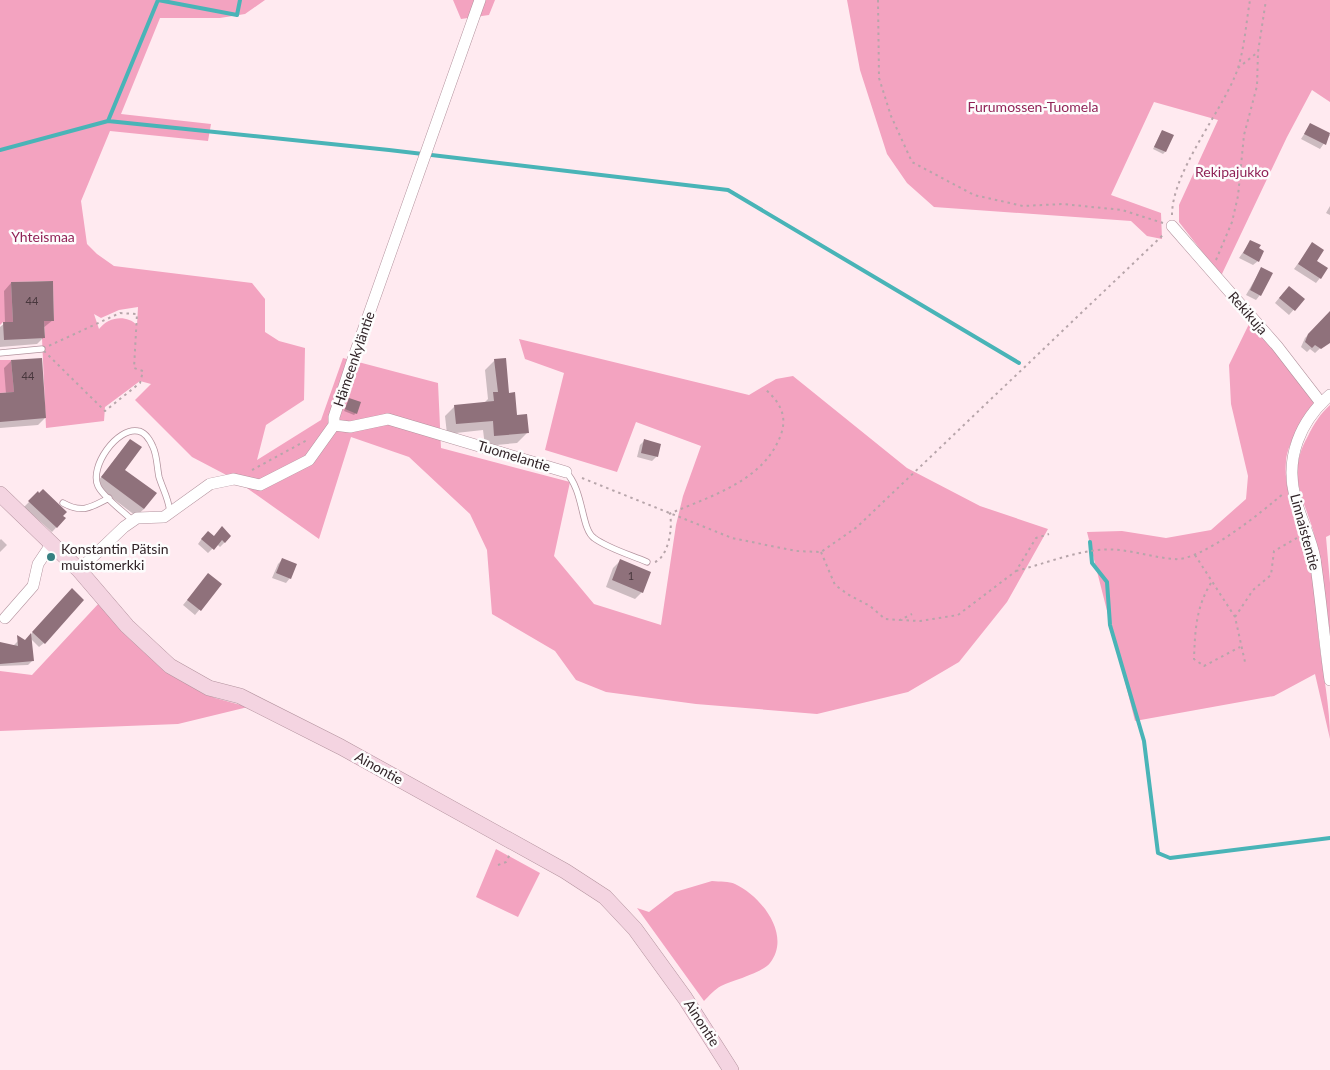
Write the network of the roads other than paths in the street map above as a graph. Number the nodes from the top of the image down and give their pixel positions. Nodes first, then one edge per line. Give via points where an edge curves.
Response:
1 (480, 0) edge
2 (1172, 226) road end
3 (42, 349) road end
4 (0, 353) edge
5 (1330, 395) edge
6 (1321, 403) junction
7 (334, 425) junction
8 (566, 472) joint
9 (0, 494) edge
10 (110, 498) junction
11 (63, 503) dead end
12 (170, 513) junction
13 (133, 521) junction
14 (52, 543) junction
15 (647, 562) road end
16 (79, 570) junction
17 (5, 618) dead end
18 (1330, 680) edge
19 (732, 1070) edge

1 - 7 street, Hämeenkyläntie via 350,368
2 - 6 street, Rekikuja
3 - 4 lane
5 - 6 street, Linnaistentie
6 - 18 street, Linnaistentie via 1308,421 1292,455 1295,497 1315,557
7 - 8 street, Tuomelantie via 350,427 388,419
7 - 12 street, Hämeenkyläntie via 309,460 283,475 260,485 234,480 210,484
8 - 15 lane, Tuomelantie via 578,488 586,527 593,538
9 - 14 street, Ainontie
10 - 11 lane via 89,508 75,509
10 - 12 lane via 98,487 95,476 98,462 116,439 138,430 146,435 154,448
10 - 13 lane
12 - 13 street, Hämeenkyläntie via 164,517
13 - 16 street
14 - 16 street, Ainontie
14 - 17 street via 38,564 33,586
16 - 19 street, Ainontie via 138,637 170,666 209,688 240,696 340,747 565,871 614,905 635,928 686,998

